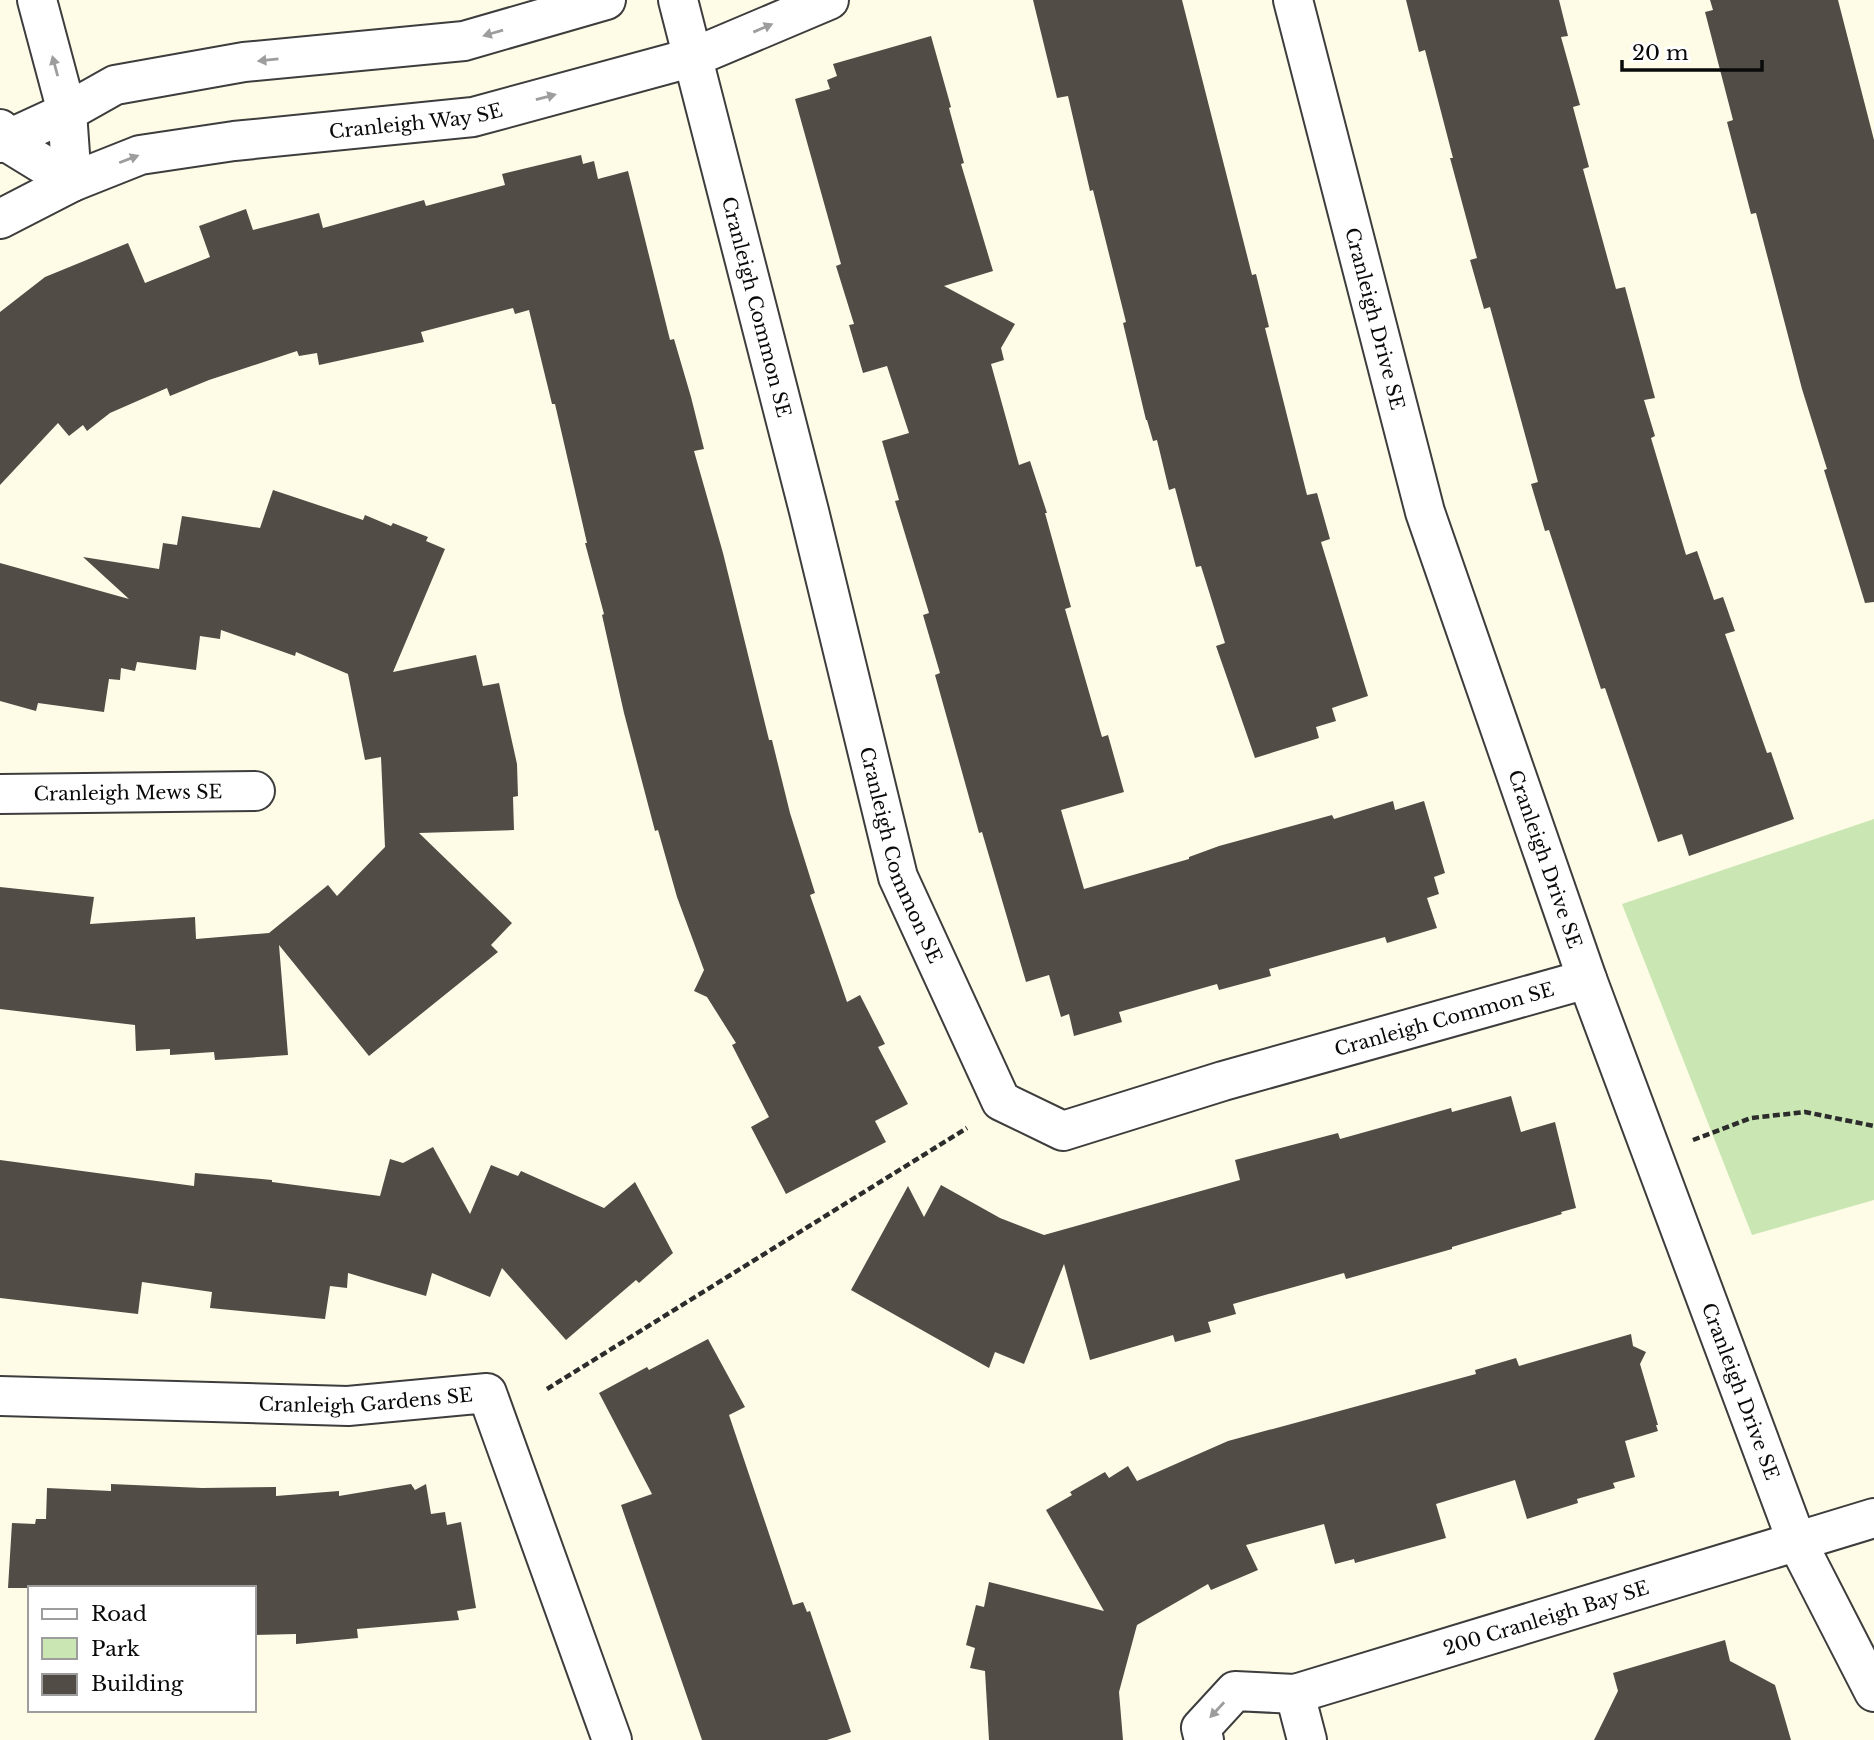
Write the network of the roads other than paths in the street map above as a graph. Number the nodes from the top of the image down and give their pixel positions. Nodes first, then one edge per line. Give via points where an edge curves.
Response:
1 (37, 0) edge
2 (606, 0) edge
3 (678, 0) edge
4 (830, 0) edge
5 (1293, 0) edge
6 (694, 57) junction
7 (67, 112) junction
8 (2, 138) edge
9 (72, 182) junction
10 (0, 219) edge
11 (254, 791) dead end
12 (0, 794) edge
13 (1587, 979) junction
14 (0, 1396) edge
15 (1874, 1518) edge
16 (1797, 1542) junction
17 (1874, 1692) edge
18 (1295, 1694) junction
19 (612, 1740) edge
20 (1204, 1740) edge
21 (1307, 1740) edge

7 -> 1 street
2 -> 7 street via 464,41 244,62 115,85
3 - 6 street, Cranleigh Common SE
6 -> 4 street, Cranleigh Way SE
5 - 13 street, Cranleigh Drive SE via 1425,512
9 -> 6 street, Cranleigh Way SE via 141,155 473,117
6 - 13 street, Cranleigh Common SE via 898,877 1001,1101 1063,1131
7 - 8 street
7 - 9 street
8 - 9 street
9 - 10 street, Cranleigh Way SE
11 - 12 street, Cranleigh Mews SE
13 - 16 street, Cranleigh Drive SE
14 - 19 street, Cranleigh Gardens SE via 348,1406 486,1393
15 - 16 street, 200 Cranleigh Bay SE
16 - 17 street, Cranleigh Drive SE
16 - 18 street, 200 Cranleigh Bay SE
18 -> 20 street, 200 Cranleigh Bay SE via 1235,1691 1201,1728
18 - 21 street

